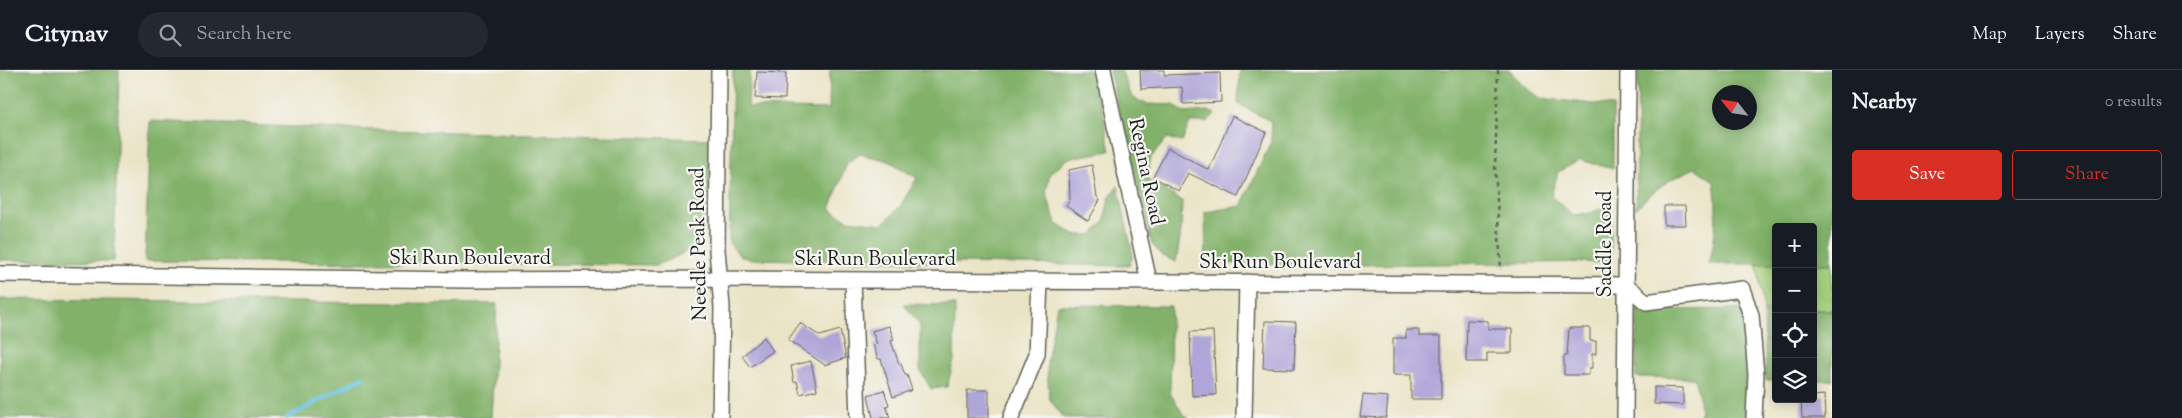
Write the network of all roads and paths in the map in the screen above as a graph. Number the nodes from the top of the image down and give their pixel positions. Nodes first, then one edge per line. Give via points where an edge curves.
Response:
1 (719, 70) edge
2 (1103, 70) edge
3 (1498, 70) edge
4 (1628, 70) edge
5 (0, 274) edge
6 (719, 278) junction
7 (853, 280) junction
8 (1040, 281) junction
9 (1149, 282) junction
10 (1247, 282) junction
11 (1502, 284) junction
12 (1626, 285) junction
13 (720, 418) edge
14 (858, 418) edge
15 (1011, 418) edge
16 (1244, 418) edge
17 (1625, 418) edge
18 (1754, 418) edge

1 - 6 street, Needle Peak Road via 716,250
2 - 9 street, Regina Road
3 - 11 path via 1495,166
4 - 12 street, Saddle Road
5 - 6 street, Ski Run Boulevard via 468,280
6 - 7 street, Ski Run Boulevard
6 - 13 street, Needle Peak Road via 722,307
7 - 8 street, Ski Run Boulevard
7 - 14 street
8 - 9 street, Ski Run Boulevard
8 - 15 street via 1037,354
9 - 10 street, Ski Run Boulevard
10 - 11 street, Ski Run Boulevard
10 - 16 street
11 - 12 street, Ski Run Boulevard
12 - 17 street, Saddle Road
12 - 18 street via 1646,302 1742,289 1751,316 1756,376

